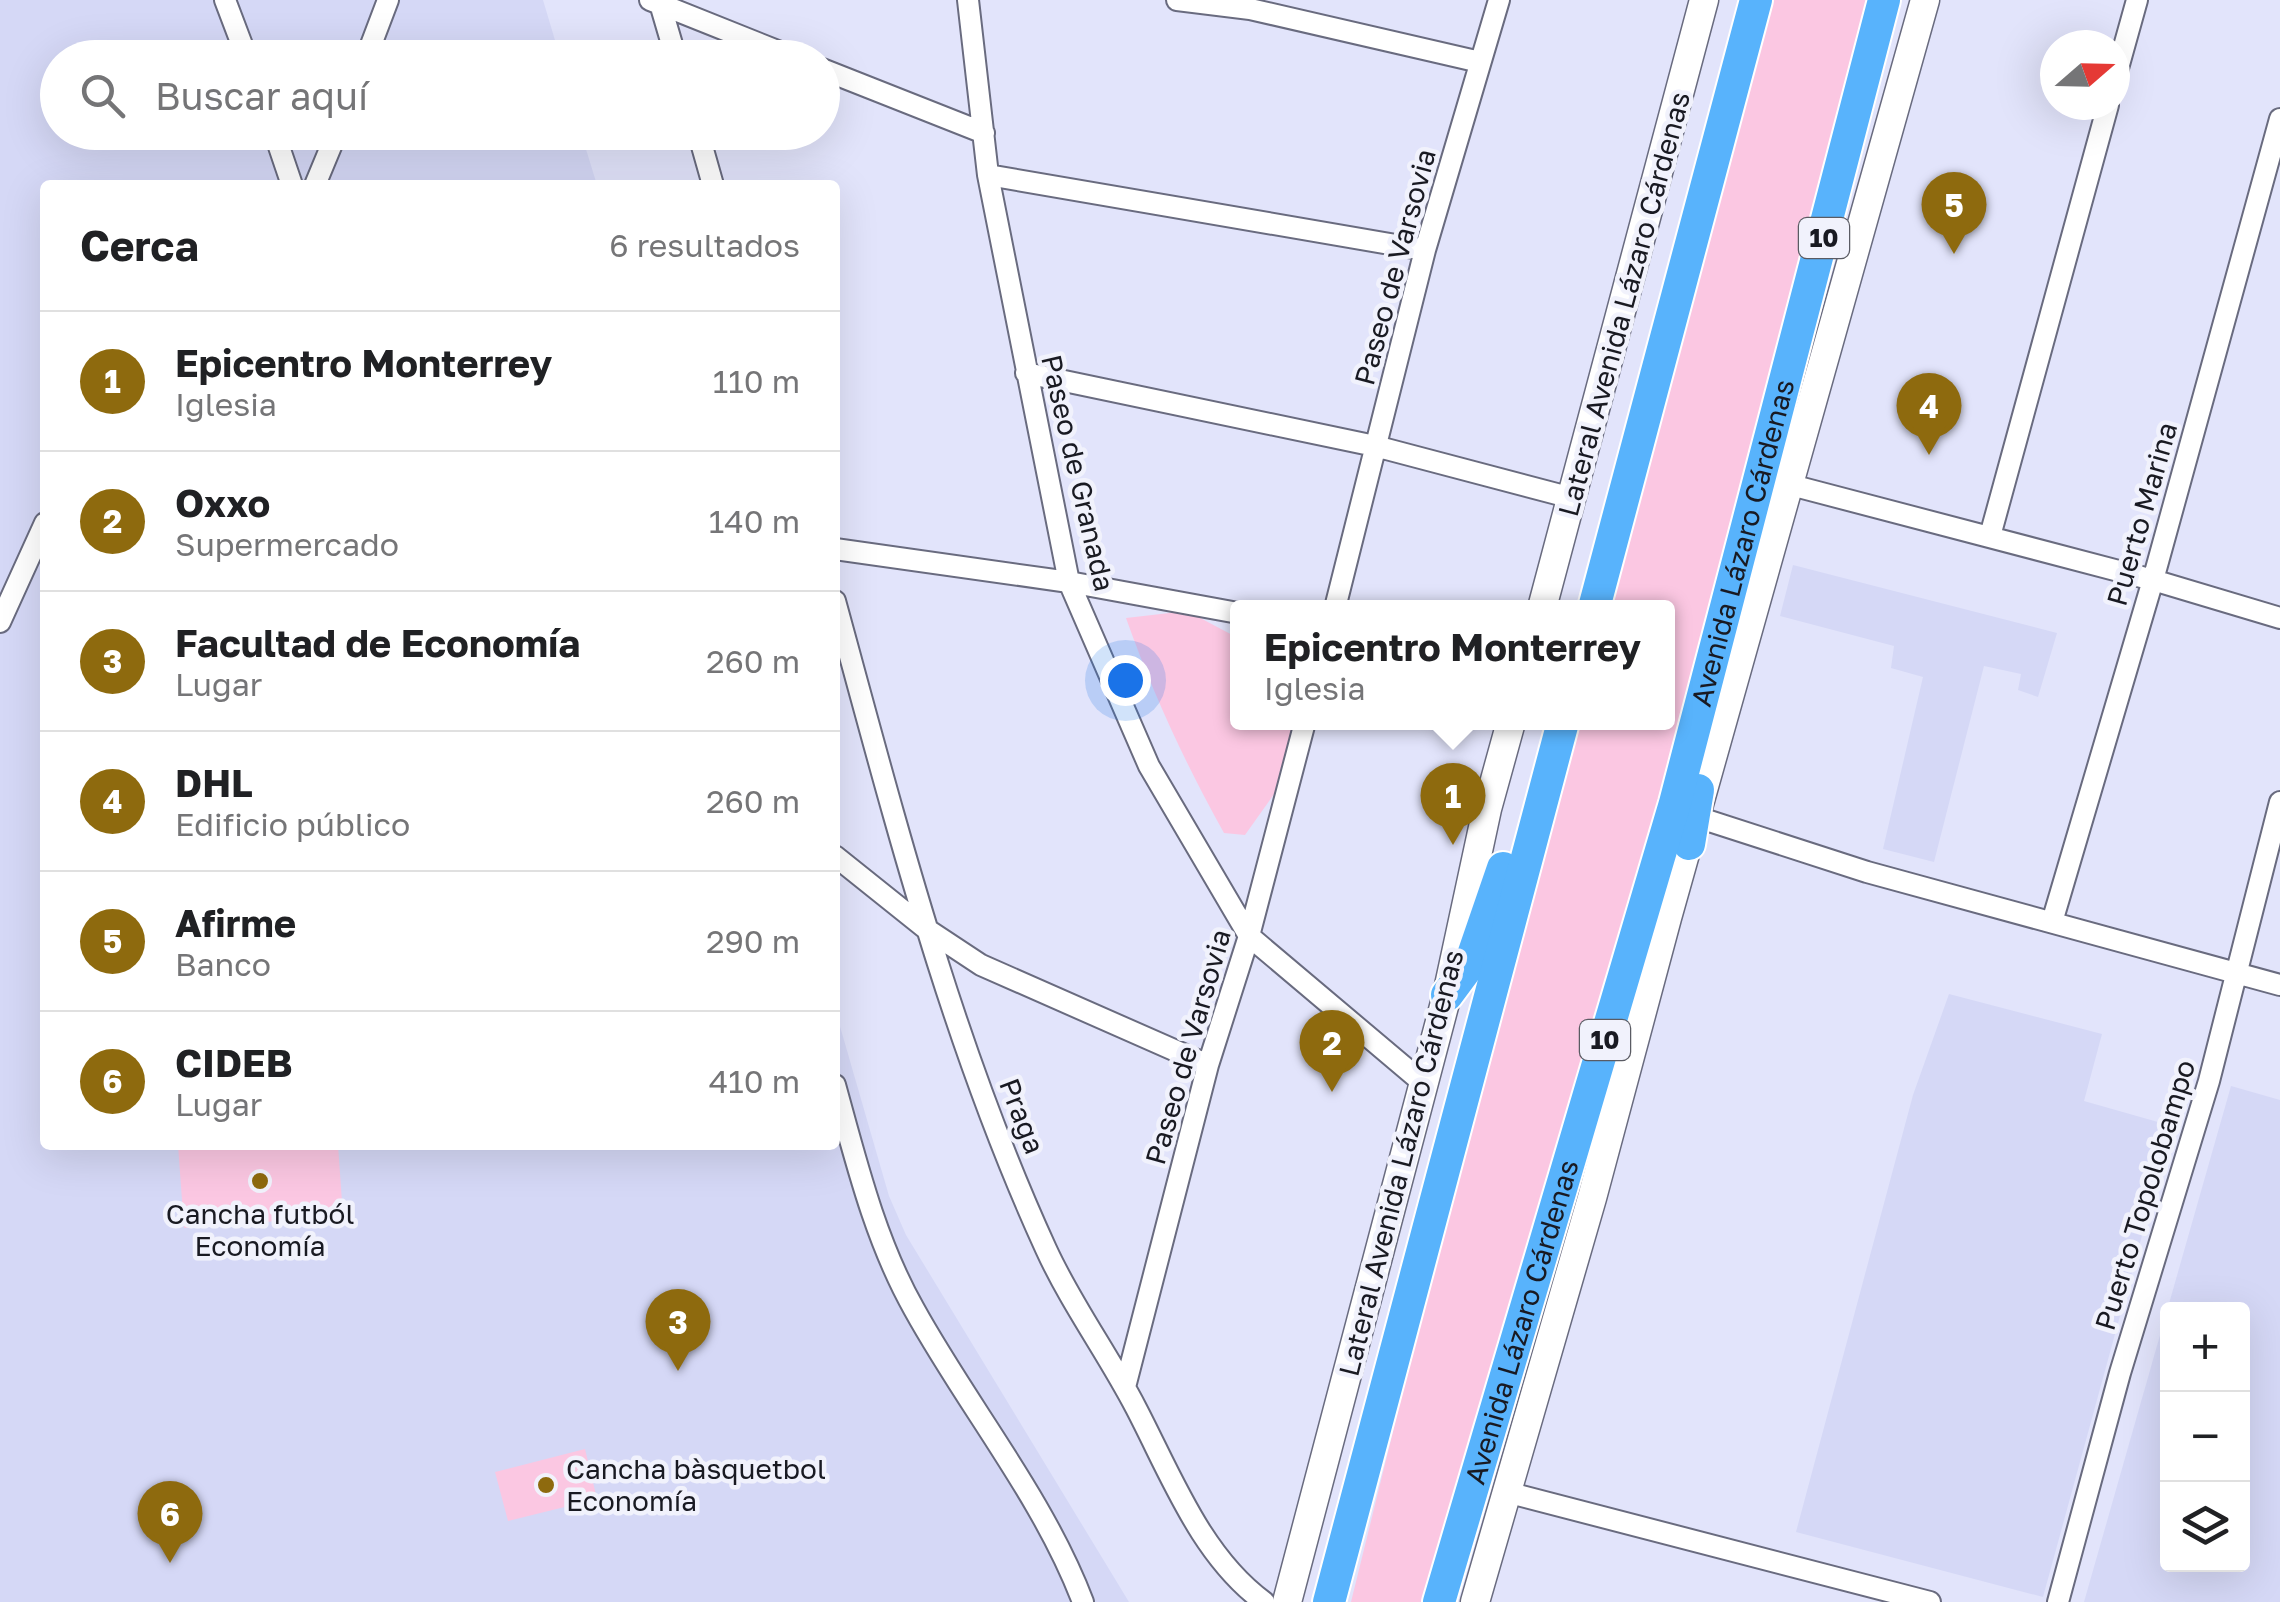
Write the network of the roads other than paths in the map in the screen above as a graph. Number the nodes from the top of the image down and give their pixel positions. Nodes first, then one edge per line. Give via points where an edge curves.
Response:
1 (225, 0) edge
2 (388, 0) edge
3 (968, 0) edge
4 (1177, 0) edge
5 (1500, 0) edge
6 (1704, 0) edge
7 (1756, 0) edge
8 (1884, 0) edge
9 (1925, 0) edge
10 (2136, 0) edge
11 (656, 1) edge
12 (2128, 30) edge
13 (240, 40) edge
14 (373, 40) edge
15 (670, 40) edge
16 (751, 40) edge
17 (1480, 62) junction
18 (840, 76) edge
19 (2280, 118) edge
20 (2104, 120) edge
21 (984, 133) junction
22 (280, 150) edge
23 (329, 150) edge
24 (703, 150) edge
25 (988, 175) junction
26 (290, 180) edge
27 (317, 180) edge
28 (712, 180) edge
29 (1425, 250) junction
30 (1026, 373) junction
31 (1375, 446) junction
32 (1791, 485) junction
33 (1572, 498) junction
34 (40, 534) edge
35 (1990, 536) junction
36 (1744, 538) junction
37 (840, 550) edge
38 (2153, 580) junction
39 (1069, 582) junction
40 (1337, 600) edge
41 (1544, 600) edge
42 (1596, 600) edge
43 (1230, 612) edge
44 (840, 618) edge
45 (2280, 618) edge
46 (0, 622) edge
47 (1303, 730) edge
48 (1509, 730) edge
49 (1560, 730) edge
50 (2280, 802) edge
51 (1693, 830) junction
52 (1528, 846) junction
53 (840, 860) edge
54 (2052, 922) junction
55 (925, 928) junction
56 (1249, 936) junction
57 (2237, 974) junction
58 (2280, 985) edge
59 (1446, 996) junction
60 (1208, 1065) junction
61 (1422, 1082) junction
62 (840, 1102) edge
63 (1125, 1387) junction
64 (1506, 1492) junction
65 (1083, 1602) edge
66 (1264, 1602) edge
67 (1287, 1602) edge
68 (1329, 1602) edge
69 (1440, 1602) edge
70 (1475, 1602) edge
71 (1930, 1602) edge
72 (2058, 1602) edge

1 - 13 street
2 - 14 street
3 - 21 street, Paseo de Granada
4 - 17 street
5 - 17 street, Paseo de Varsovia
6 - 33 main road, Lateral Avenida Lázaro Cárdenas
7 - 42 highway
8 - 36 highway, Avenida Lázaro Cárdenas / 10
9 - 32 main road
10 - 12 street
11 - 15 street
11 - 16 street
17 - 29 street, Paseo de Varsovia
18 - 21 street
19 - 38 street, Puerto Marina
20 - 35 street
21 - 25 street, Paseo de Granada
22 - 26 street
23 - 27 street
24 - 28 street
25 - 29 street
25 - 30 street, Paseo de Granada
29 - 31 street, Paseo de Varsovia
30 - 31 street
30 - 39 street, Paseo de Granada
31 - 33 street
31 - 40 street, Paseo de Varsovia
32 - 35 street
32 - 51 main road
33 - 41 main road, Lateral Avenida Lázaro Cárdenas
34 - 46 street
35 - 38 street
36 - 51 highway via 1748,590
36 - 69 highway, Avenida Lázaro Cárdenas / 10 via 1675,803
37 - 39 street
38 - 45 street
38 - 54 street, Puerto Marina
39 - 43 street
39 - 56 street, Paseo de Granada via 1149,766
44 - 55 street, Praga
47 - 56 street, Paseo de Varsovia
48 - 59 main road, Lateral Avenida Lázaro Cárdenas
49 - 52 highway
50 - 57 street, Puerto Topolobampo
51 - 54 street
51 - 64 main road
52 - 59 highway via 1502,871 1470,964
52 - 68 highway
53 - 55 street
54 - 57 street
55 - 60 street via 982,965
55 - 63 street, Praga via 996,1132 1048,1253
56 - 60 street, Paseo de Varsovia
56 - 61 street, Paseo de Granada
57 - 58 street
57 - 72 street, Puerto Topolobampo
59 - 61 main road, Lateral Avenida Lázaro Cárdenas
60 - 63 street, Paseo de Varsovia
61 - 67 main road, Lateral Avenida Lázaro Cárdenas
62 - 65 street via 892,1265 1061,1551
63 - 66 street, Praga via 1207,1541 1242,1586
64 - 70 main road
64 - 71 street

